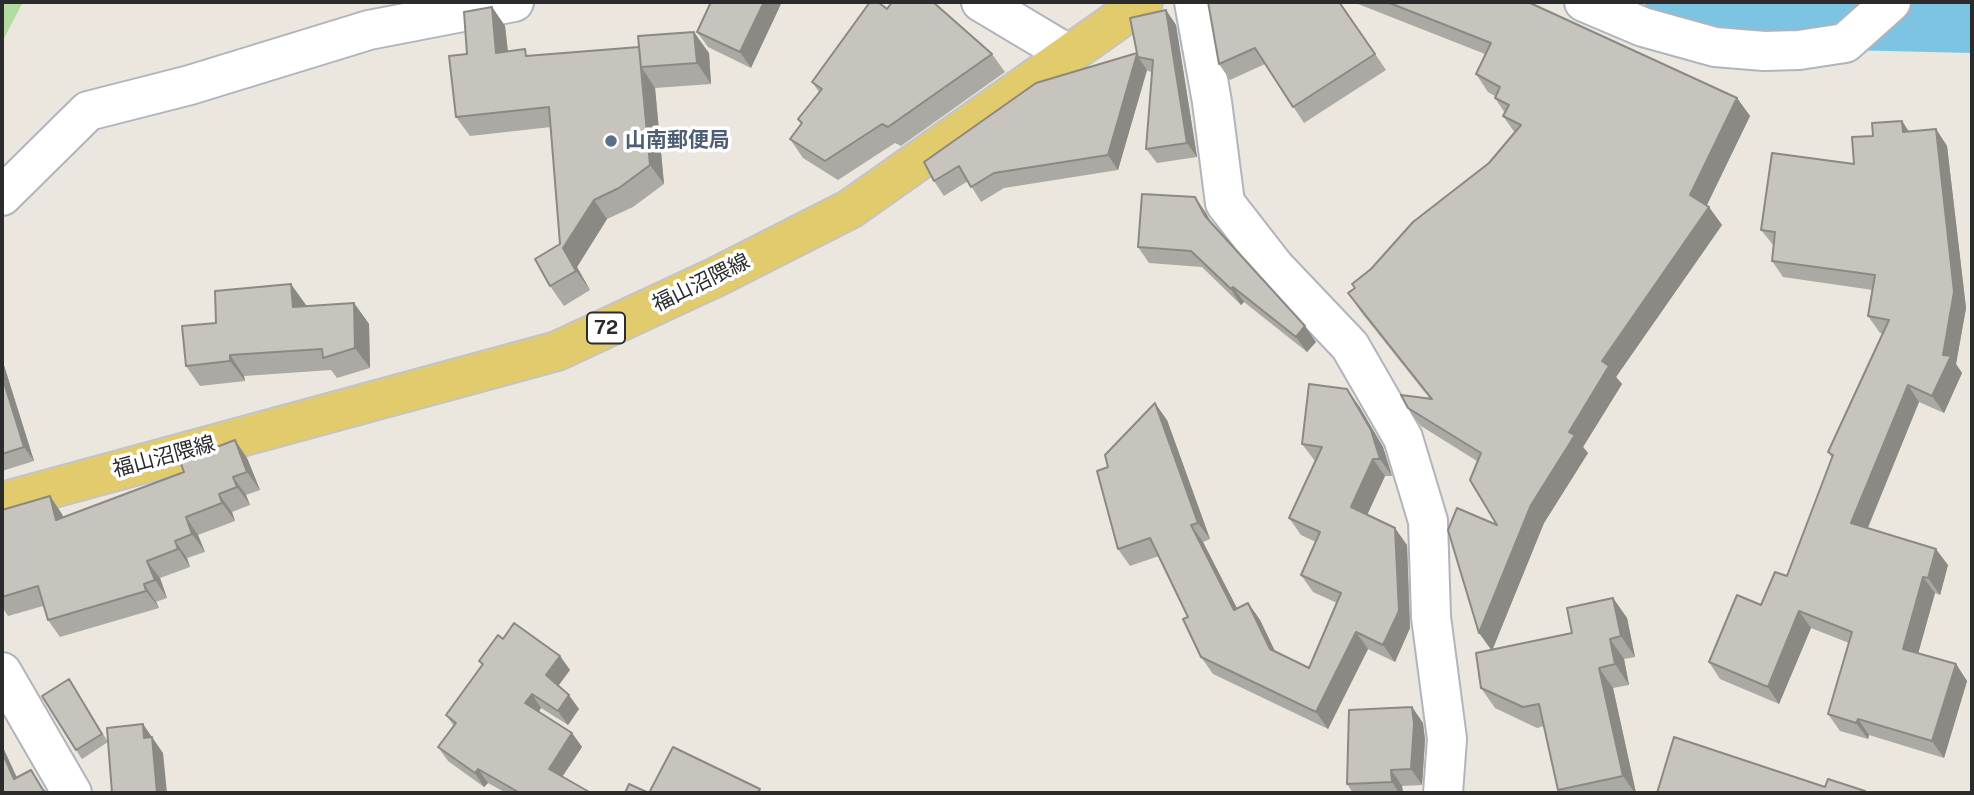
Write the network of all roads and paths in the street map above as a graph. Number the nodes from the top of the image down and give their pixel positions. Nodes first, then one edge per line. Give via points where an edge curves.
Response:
1 (514, 2) edge
2 (981, 2) edge
3 (1143, 2) edge
4 (1194, 2) edge
5 (1584, 2) edge
6 (1891, 2) edge
7 (1068, 54) junction
8 (2, 196) edge
9 (2, 502) edge
10 (2, 672) edge
11 (72, 793) edge
12 (1443, 793) edge

1 - 8 street via 369,30 88,111
2 - 7 street
3 - 7 main road, 福山沼隈線 / 72
4 - 12 street via 1225,203 1274,266 1350,346 1403,438 1428,521 1431,617 1447,739
5 - 6 street via 1643,27 1715,47 1764,51 1845,43
7 - 9 main road, 福山沼隈線 / 72 via 850,209 557,351
10 - 11 street

